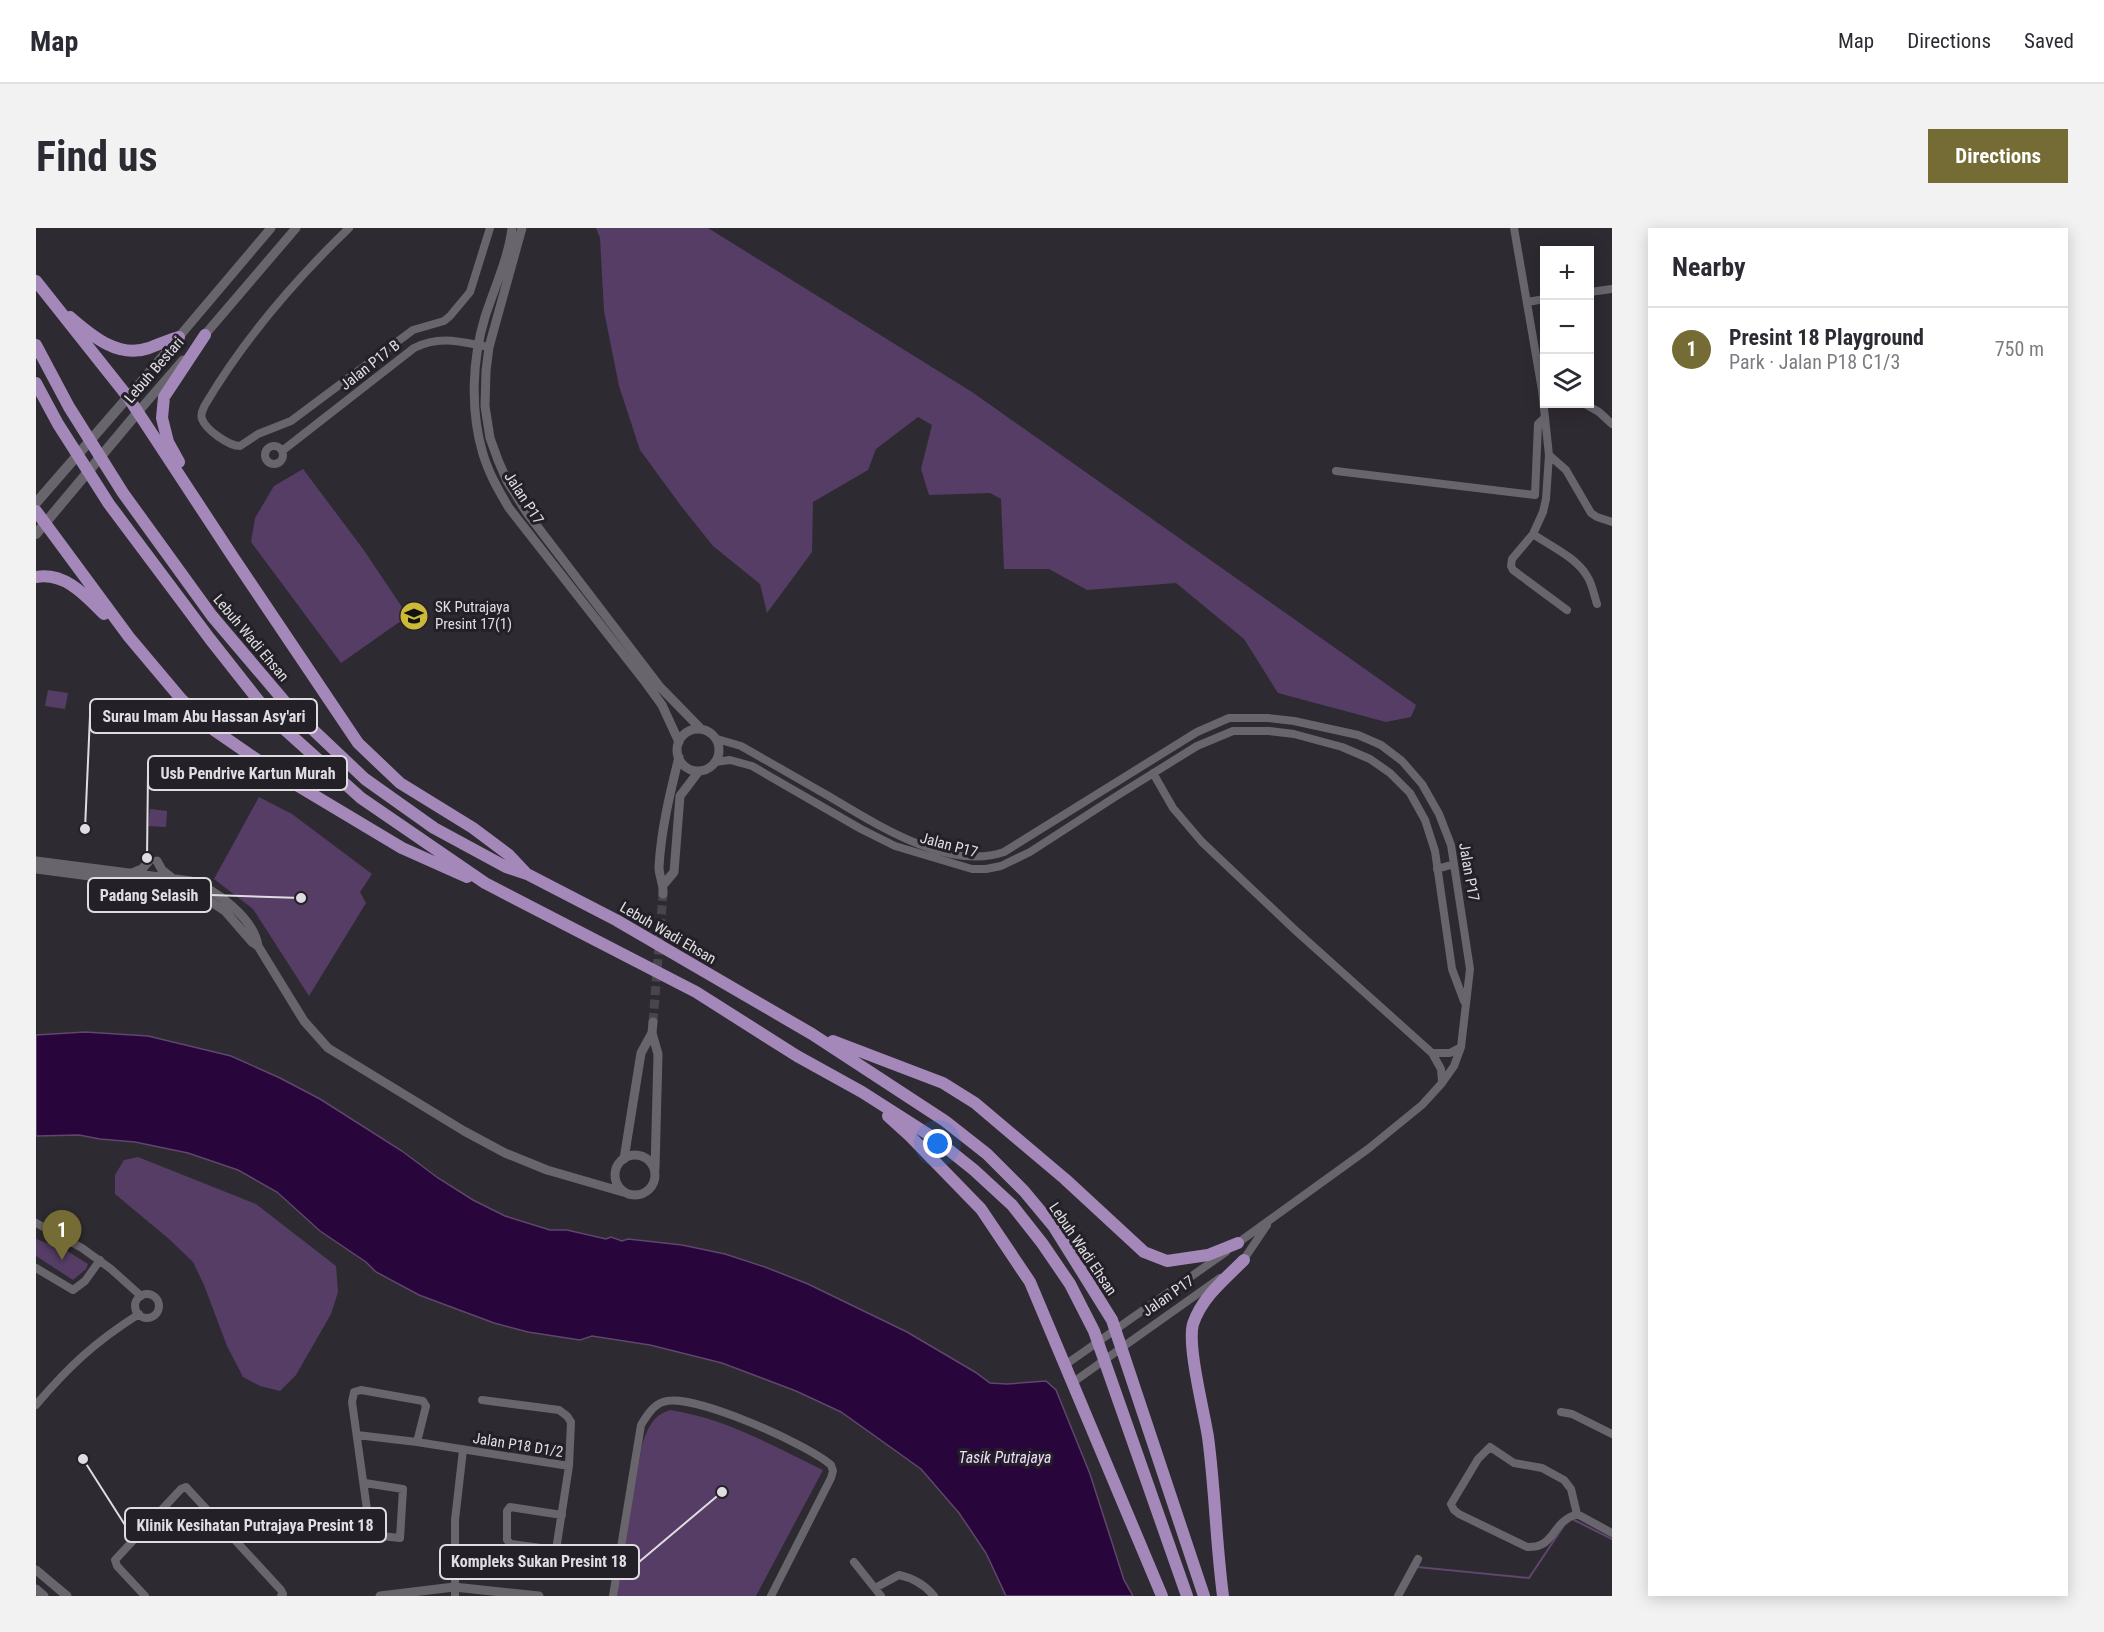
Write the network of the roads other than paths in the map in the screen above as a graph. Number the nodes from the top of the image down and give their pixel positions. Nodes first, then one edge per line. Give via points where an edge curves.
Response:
1 (271, 228) edge
2 (296, 228) edge
3 (348, 228) edge
4 (490, 228) edge
5 (512, 228) edge
6 (522, 228) edge
7 (1514, 228) edge
8 (36, 281) edge
9 (1612, 289) edge
10 (1594, 291) edge
11 (45, 294) junction
12 (1540, 300) edge
13 (1528, 302) junction
14 (204, 335) junction
15 (179, 337) junction
16 (36, 345) edge
17 (478, 345) junction
18 (489, 347) junction
19 (358, 371) junction
20 (1540, 372) edge
21 (36, 383) edge
22 (367, 384) junction
23 (128, 397) junction
24 (1544, 408) edge
25 (1592, 408) edge
26 (138, 412) junction
27 (1545, 417) junction
28 (1612, 424) edge
29 (267, 431) junction
30 (272, 446) junction
31 (282, 451) junction
32 (1549, 455) junction
33 (1336, 471) dead end
34 (36, 503) edge
35 (36, 511) edge
36 (1612, 522) edge
37 (45, 523) junction
38 (36, 534) edge
39 (1533, 534) junction
40 (233, 558) junction
41 (36, 578) edge
42 (1597, 604) dead end
43 (1567, 610) dead end
44 (129, 638) junction
45 (1229, 718) junction
46 (701, 729) junction
47 (1233, 731) junction
48 (717, 739) junction
49 (679, 742) junction
50 (679, 757) junction
51 (715, 762) junction
52 (699, 771) junction
53 (1153, 773) junction
54 (36, 861) edge
55 (1454, 864) junction
56 (36, 869) edge
57 (1437, 869) junction
58 (132, 873) junction
59 (527, 874) junction
60 (171, 877) junction
61 (151, 880) junction
62 (485, 883) junction
63 (258, 946) junction
64 (1465, 1002) junction
65 (653, 1022) tunnel mouth
66 (652, 1033) junction
67 (812, 1034) junction
68 (1461, 1047) junction
69 (1432, 1053) junction
70 (1442, 1083) junction
71 (861, 1092) junction
72 (624, 1159) junction
73 (617, 1167) junction
74 (655, 1169) junction
75 (597, 1184) junction
76 (623, 1192) junction
77 (1269, 1222) junction
78 (36, 1223) edge
79 (1238, 1243) junction
80 (100, 1260) junction
81 (1244, 1260) junction
82 (36, 1268) edge
83 (141, 1296) junction
84 (139, 1314) junction
85 (1065, 1365) junction
86 (1072, 1383) junction
87 (482, 1400) dead end
88 (36, 1405) edge
89 (1561, 1412) dead end
90 (1612, 1434) edge
91 (357, 1435) junction
92 (417, 1442) junction
93 (463, 1450) junction
94 (568, 1466) junction
95 (365, 1484) junction
96 (1577, 1514) junction
97 (562, 1515) junction
98 (1612, 1533) edge
99 (1418, 1559) dead end
100 (854, 1562) dead end
101 (36, 1570) edge
102 (136, 1586) junction
103 (875, 1588) junction
104 (36, 1589) edge
105 (454, 1591) edge
106 (132, 1594) dead end
107 (44, 1596) edge
108 (67, 1596) edge
109 (145, 1596) edge
110 (281, 1596) edge
111 (380, 1596) edge
112 (539, 1596) edge
113 (613, 1596) edge
114 (771, 1596) edge
115 (881, 1596) edge
116 (934, 1596) edge
117 (1162, 1596) edge
118 (1187, 1596) edge
119 (1204, 1596) edge
120 (1223, 1596) edge
121 (1398, 1596) edge

1 - 15 street, Lebuh Bestari
2 - 14 street, Lebuh Bestari
3 - 29 street via 250,336 202,411 207,426 233,446 240,447
4 - 19 street via 470,292 450,316 413,330
5 - 17 street, Jalan P17
6 - 18 street, Jalan P17
7 - 13 street
8 - 11 main road
9 - 10 street
11 - 15 main road via 92,336 119,349 147,349
11 - 23 main road
12 - 13 street
13 - 20 street
14 - 26 street, Lebuh Bestari
14 - 40 main road via 164,398 162,418 168,442
15 - 23 street, Lebuh Bestari
16 - 59 main road, Lebuh Wadi Ehsan via 123,493 212,616 290,708 365,778 434,828 506,867
17 - 18 street, Jalan P17 B
17 - 22 street, Jalan P17 B via 438,339 426,342
17 - 49 street, Jalan P17 via 476,416 482,452 496,487 652,690
18 - 46 street, Jalan P17 via 485,406 490,438 507,481 527,513 660,687
19 - 22 street
19 - 29 street via 291,421
21 - 62 main road, Lebuh Wadi Ehsan via 109,504 273,719 361,798
22 - 31 street, Jalan P17 B
23 - 26 main road
23 - 34 main road, Lebuh Bestari
24 - 27 street
25 - 28 street
26 - 37 main road, Lebuh Bestari
26 - 40 main road
27 - 32 street
27 - 33 street via 1538,424 1534,495
29 - 30 street
30 - 31 street
30 - 31 street via 265,455 271,464 282,460
32 - 36 street via 1566,470 1591,513
32 - 39 street via 1546,499
35 - 37 main road
37 - 38 main road, Lebuh Bestari
37 - 44 main road
39 - 42 street via 1584,571
39 - 43 street via 1511,566
40 - 59 main road via 358,743 400,783 473,828
41 - 44 main road via 55,578 78,589
44 - 62 main road via 182,700 240,748 402,848
45 - 47 street
45 - 48 street, Jalan P17 via 1197,732 1004,852 979,857 903,838 741,746
45 - 55 street, Jalan P17 via 1294,720 1358,735 1381,745 1422,784 1439,814
46 - 48 street
46 - 49 street via 687,732
47 - 53 street, Jalan P17 via 1197,746
47 - 57 street, Jalan P17 via 1294,734 1370,759 1410,793 1425,820
48 - 51 street
49 - 50 street
50 - 52 street via 687,767
50 - 52 street via 669,794 659,870 664,889 674,872 678,803
51 - 52 street
51 - 53 street, Jalan P17 via 730,760 752,765 895,846 972,869 1017,860
53 - 69 street via 1173,808 1202,842
54 - 58 street
55 - 57 street
55 - 64 street, Jalan P17 via 1470,969
56 - 61 street
57 - 64 street, Jalan P17 via 1452,969
58 - 60 street via 153,861
58 - 61 street
59 - 67 main road, Lebuh Wadi Ehsan via 616,920
60 - 61 street
60 - 63 street via 191,881 220,896 245,921
61 - 63 street via 207,898
62 - 71 main road, Lebuh Wadi Ehsan via 696,992
63 - 75 street via 304,1021 328,1048 480,1140 547,1170
64 - 68 street, Jalan P17
65 - 66 street
66 - 72 street via 641,1053
66 - 74 street via 658,1054
67 - 79 main road via 943,1083 975,1103 1144,1252 1167,1261 1208,1255
67 - 119 main road, Lebuh Wadi Ehsan via 945,1121 987,1154 1054,1227 1112,1320
68 - 69 street via 1450,1053
68 - 70 street, Jalan P17
69 - 70 street via 1441,1070
70 - 77 street, Jalan P17 via 1422,1105 1368,1149
71 - 85 main road via 981,1209 1030,1282
71 - 118 main road, Lebuh Wadi Ehsan via 934,1138 974,1170 1012,1205 1070,1284 1094,1332
72 - 73 street
72 - 74 street via 642,1156
73 - 75 street
73 - 76 street via 617,1183
74 - 76 street via 650,1190 639,1195
75 - 76 street
77 - 79 street, Jalan P17
77 - 81 street, Jalan P17
78 - 80 street
79 - 85 street, Jalan P17
80 - 82 street via 74,1290
80 - 83 street
81 - 86 street, Jalan P17
81 - 120 main road via 1212,1292 1197,1315 1191,1336 1208,1438
83 - 84 street via 136,1302
83 - 84 street via 154,1296 159,1308 149,1318
84 - 88 street via 92,1346
85 - 86 main road
86 - 117 main road
87 - 94 street, Jalan P18 D1/2 via 564,1413 571,1422
89 - 90 street
91 - 92 street, Jalan P18 D1/2
91 - 92 street via 352,1396 361,1390 423,1401 426,1406
91 - 95 street
92 - 93 street, Jalan P18 D1/2
93 - 94 street, Jalan P18 D1/2
93 - 105 street via 455,1520
94 - 97 street, Jalan P18 D1/2
95 - 95 street via 403,1489 400,1538 372,1535
96 - 96 street via 1571,1489 1564,1480 1542,1468 1514,1463 1490,1447 1478,1459 1451,1504 1459,1514 1527,1548 1545,1544 1562,1521
96 - 98 street
97 - 97 street, Jalan P18 D1/2 via 556,1550 511,1545 507,1540 510,1507
99 - 121 street
100 - 103 street
101 - 108 street
102 - 106 street
102 - 109 street
102 - 110 street via 117,1566 116,1557 186,1487 281,1590
103 - 115 street
103 - 116 street via 899,1575 919,1582
104 - 107 street
105 - 111 street
105 - 112 street
113 - 114 street via 641,1425 654,1408 673,1400 753,1423 831,1465 831,1478

